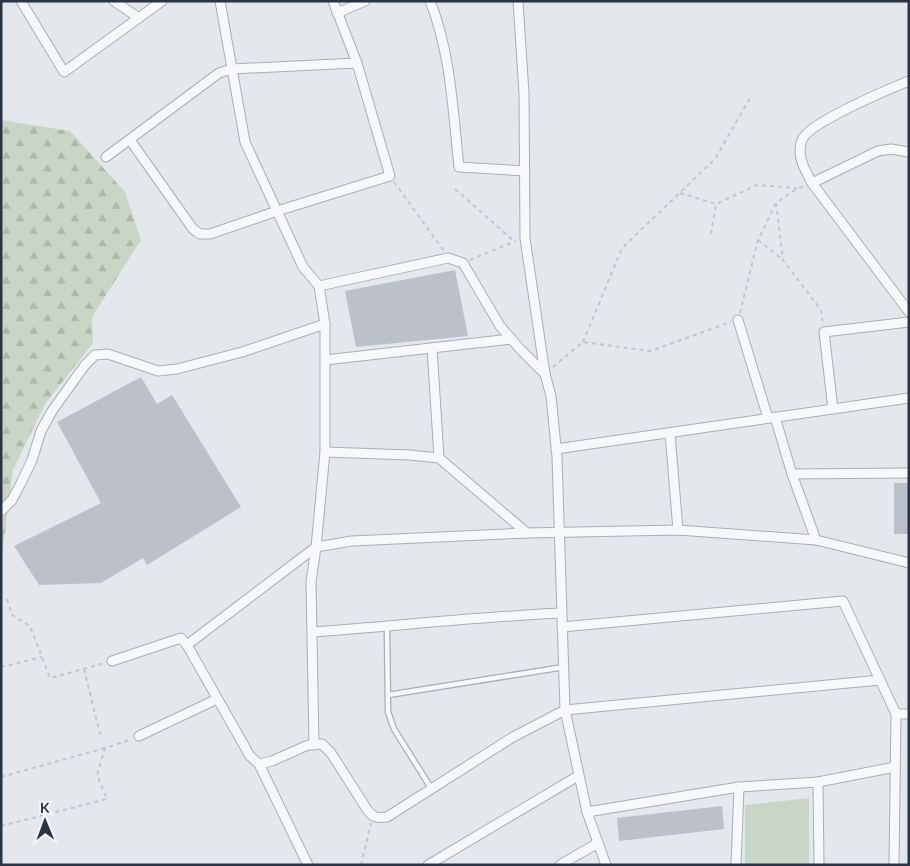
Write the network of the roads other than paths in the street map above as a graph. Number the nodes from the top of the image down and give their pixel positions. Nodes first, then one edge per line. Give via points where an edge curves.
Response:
1 (22, 1) edge
2 (114, 1) edge
3 (162, 1) edge
4 (220, 1) edge
5 (333, 1) edge
6 (365, 1) edge
7 (430, 1) edge
8 (518, 1) edge
9 (338, 13) junction
10 (139, 18) junction
11 (357, 63) junction
12 (232, 69) junction
13 (909, 81) edge
14 (130, 140) junction
15 (909, 152) edge
16 (106, 158) dead end
17 (525, 170) junction
18 (812, 184) junction
19 (277, 211) junction
20 (319, 286) junction
21 (909, 312) edge
22 (738, 320) road end
23 (909, 322) edge
24 (324, 324) junction
25 (511, 339) junction
26 (432, 348) junction
27 (325, 360) junction
28 (545, 374) junction
29 (909, 398) edge
30 (833, 409) junction
31 (771, 418) junction
32 (670, 433) junction
33 (556, 449) junction
34 (326, 452) junction
35 (440, 458) junction
36 (909, 473) edge
37 (792, 474) junction
38 (1, 511) edge
39 (678, 530) junction
40 (527, 534) junction
41 (559, 534) junction
42 (816, 540) junction
43 (316, 548) junction
44 (909, 563) edge
45 (561, 613) junction
46 (387, 626) junction
47 (562, 627) junction
48 (312, 632) junction
49 (186, 645) junction
50 (112, 661) road end
51 (564, 667) junction
52 (880, 680) junction
53 (388, 695) junction
54 (217, 699) junction
55 (566, 710) junction
56 (896, 714) junction
57 (909, 714) edge
58 (139, 736) road end
59 (314, 745) junction
60 (259, 764) junction
61 (895, 767) junction
62 (578, 776) junction
63 (818, 782) junction
64 (739, 787) junction
65 (431, 788) junction
66 (587, 812) junction
67 (598, 844) junction
68 (308, 865) edge
69 (428, 865) edge
70 (560, 865) edge
71 (606, 865) edge
72 (736, 865) edge
73 (819, 865) edge
74 (894, 865) edge

1 - 10 street via 64,72
2 - 10 street
3 - 10 street
4 - 12 street
5 - 9 street
6 - 9 street
7 - 17 street via 438,21 448,71 459,167
8 - 17 street
9 - 11 street
11 - 12 street
11 - 19 street via 390,176
12 - 14 street via 219,73
12 - 19 street via 245,142
13 - 18 street via 814,126 804,135 801,159
14 - 16 street
14 - 19 street via 193,229 200,234 210,234
15 - 18 street via 878,151
17 - 28 street via 525,238
18 - 21 street
19 - 20 street via 303,267
20 - 24 street
20 - 25 street via 448,258 463,263
22 - 31 street
23 - 30 street via 824,332
24 - 27 street
24 - 38 street via 177,370 158,371 108,354 95,356 84,365 48,418 21,483 12,500
25 - 26 street
25 - 28 street
26 - 27 street
26 - 35 street
27 - 34 street
28 - 33 street via 551,396
29 - 30 street
30 - 31 street
31 - 32 street
31 - 37 street
32 - 33 street
32 - 39 street
33 - 41 street
34 - 35 street
34 - 43 street
35 - 40 street
36 - 37 street
37 - 42 street
39 - 41 street
39 - 42 street
40 - 41 street
40 - 43 street via 352,541
41 - 45 street
42 - 44 street
43 - 48 street via 311,582
43 - 49 street
45 - 46 street
45 - 47 street
46 - 48 street
46 - 53 lane
47 - 51 street
47 - 52 street via 842,601
48 - 59 street
49 - 50 street via 181,638
49 - 54 street
51 - 53 lane
51 - 55 street
52 - 55 street
52 - 56 street
53 - 65 lane via 392,724
54 - 58 street
54 - 60 street via 250,756
55 - 62 street
55 - 65 street via 513,737
56 - 57 street
56 - 61 street
59 - 60 street
59 - 65 street via 322,744 331,753 372,816 386,817
60 - 68 street
61 - 63 street
61 - 74 street
62 - 66 street
62 - 69 street
63 - 64 street
63 - 73 street
64 - 66 street
64 - 72 street
66 - 67 street
67 - 70 street
67 - 71 street

